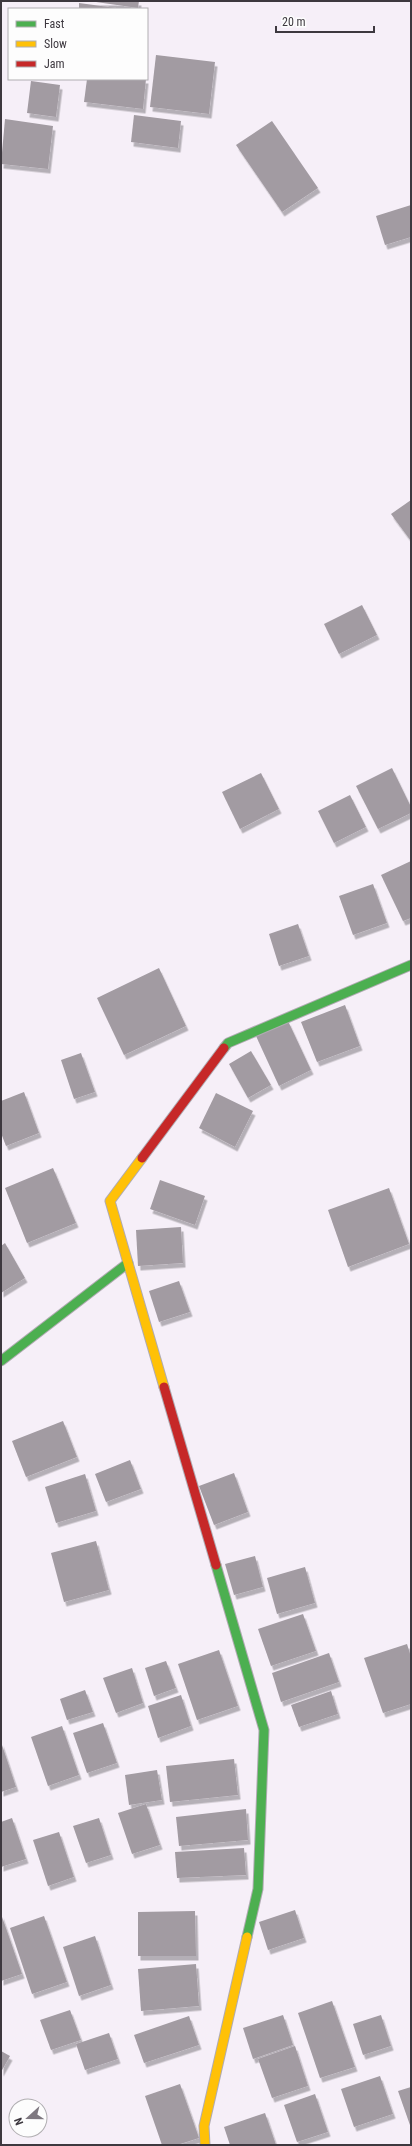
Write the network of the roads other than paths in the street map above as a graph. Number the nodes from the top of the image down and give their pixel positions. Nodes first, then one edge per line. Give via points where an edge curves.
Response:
1 (411, 965) edge
2 (128, 1263) junction
3 (1, 1361) edge
4 (205, 2145) edge

1 - 2 street via 228,1043 110,1201
2 - 3 street
2 - 4 street via 264,1730 258,1889 204,2126

